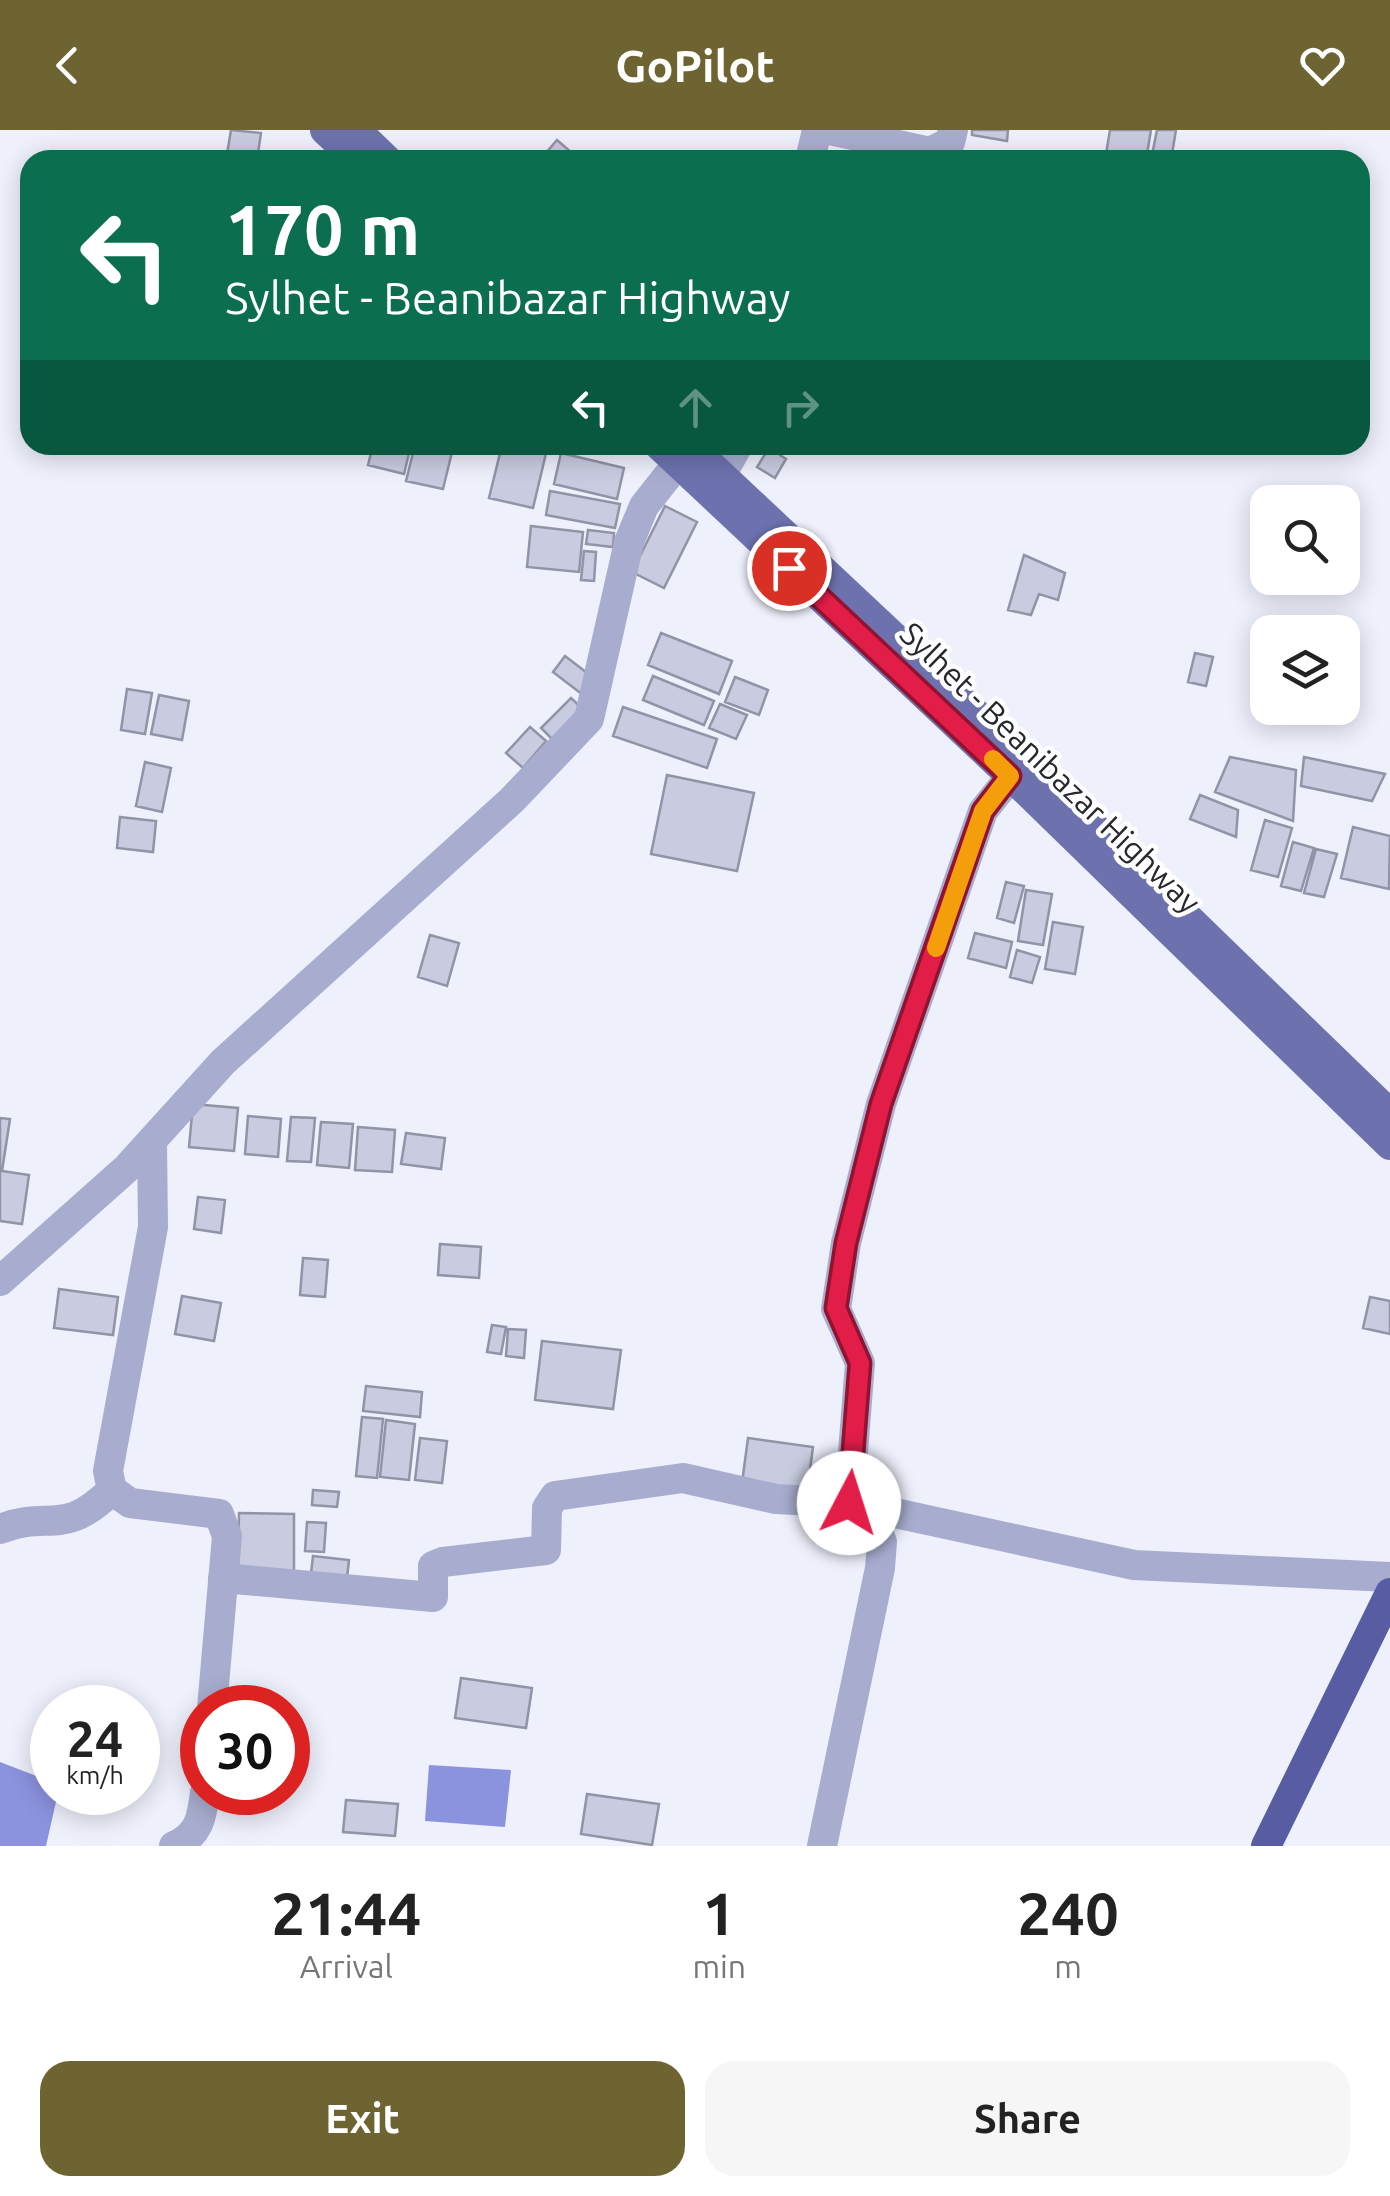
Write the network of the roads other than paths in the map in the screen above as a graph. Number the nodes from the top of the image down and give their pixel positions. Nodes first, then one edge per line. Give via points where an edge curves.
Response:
1 (325, 130) edge
2 (830, 130) edge
3 (953, 130) edge
4 (370, 145) edge
5 (921, 150) edge
6 (934, 150) edge
7 (673, 455) edge
8 (679, 455) edge
9 (683, 455) edge
10 (732, 455) edge
11 (722, 474) junction
12 (1010, 776) junction
13 (1390, 1114) edge
14 (152, 1141) junction
15 (1390, 1145) edge
16 (0, 1281) edge
17 (112, 1490) junction
18 (858, 1505) junction
19 (0, 1530) edge
20 (1390, 1577) edge
21 (223, 1578) junction
22 (1390, 1593) edge
23 (214, 1685) edge
24 (202, 1815) edge
25 (174, 1846) edge
26 (822, 1846) edge
27 (1266, 1846) edge

1 - 4 main road
2 - 5 street
3 - 6 street via 950,142
7 - 14 street via 629,542 589,719 499,812 223,1062
8 - 12 main road, Sylhet - Beanibazar Highway
9 - 11 main road, Sylhet - Beanibazar Highway
10 - 11 street
11 - 13 main road, Sylhet - Beanibazar Highway
12 - 15 main road, Sylhet - Beanibazar Highway
12 - 18 street via 983,811 881,1104 846,1243 836,1308 860,1363
14 - 16 street
14 - 17 street via 153,1227 108,1472
17 - 19 street via 88,1513
17 - 21 street via 130,1503 219,1514 227,1536
18 - 20 street via 1134,1564
18 - 21 street via 776,1499 683,1478 644,1482 555,1496 546,1550 442,1562 433,1566 433,1596
18 - 26 street via 882,1542 880,1568
21 - 23 street
22 - 27 highway
24 - 25 street via 190,1839

